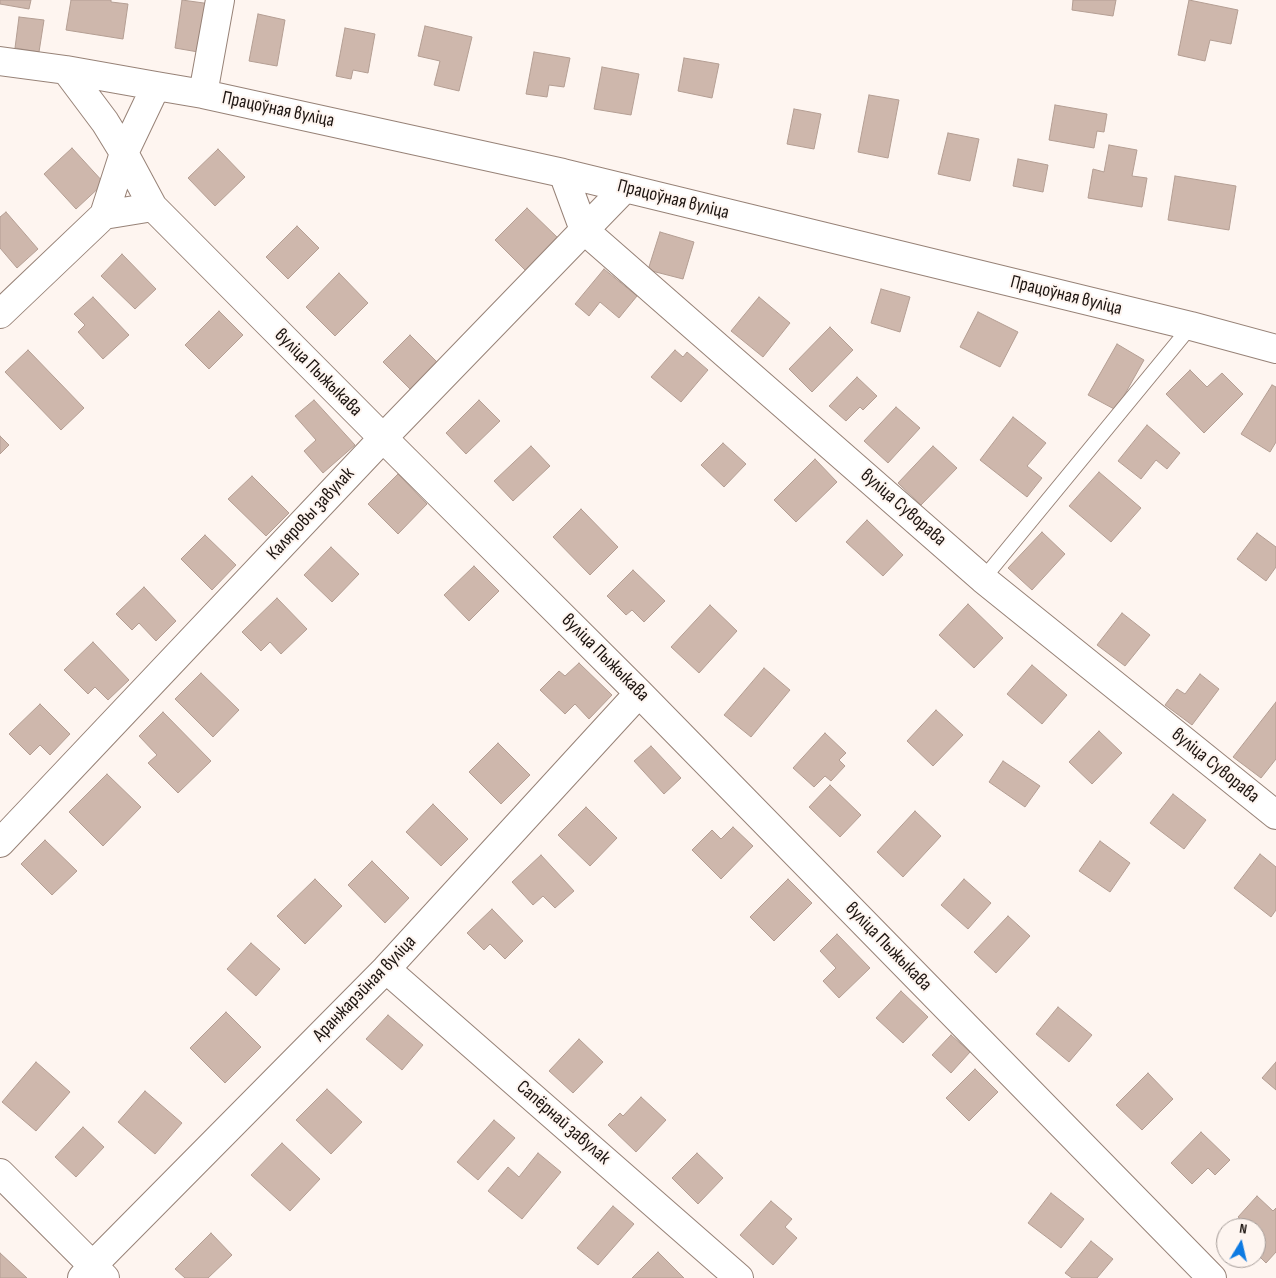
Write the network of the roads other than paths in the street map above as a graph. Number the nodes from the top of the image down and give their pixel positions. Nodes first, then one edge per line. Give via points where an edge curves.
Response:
1 (220, 0) edge
2 (0, 61) edge
3 (66, 70) junction
4 (156, 86) junction
5 (204, 94) junction
6 (124, 153) junction
7 (563, 173) junction
8 (625, 188) junction
9 (153, 207) junction
10 (104, 215) junction
11 (584, 230) junction
12 (0, 314) edge
13 (1191, 326) junction
14 (1276, 349) edge
15 (383, 438) junction
16 (983, 579) junction
17 (639, 693) junction
18 (1276, 815) edge
19 (0, 843) edge
20 (386, 969) junction
21 (0, 1173) edge
22 (94, 1274) edge
23 (739, 1278) edge
24 (1212, 1278) edge

1 - 5 street
2 - 3 street
3 - 4 street, Працоўная вуліца
3 - 6 street, вуліца Пыжыкава
4 - 5 street, Працоўная вуліца
4 - 6 street
5 - 7 street, Працоўная вуліца
6 - 9 street, вуліца Пыжыкава
6 - 10 street
7 - 8 street, Працоўная вуліца
7 - 11 street, вуліца Суворава
8 - 11 street, Каляровы завулак
8 - 13 street, Працоўная вуліца
9 - 10 street
9 - 15 street, вуліца Пыжыкава
10 - 12 street
11 - 15 street, Каляровы завулак
11 - 16 street, вуліца Суворава
13 - 14 street, Працоўная вуліца
13 - 16 lane
15 - 17 street, вуліца Пыжыкава
15 - 19 street, Каляровы завулак
16 - 18 street, вуліца Суворава
17 - 20 street, Аранжарэйная вуліца
17 - 24 street, вуліца Пыжыкава
20 - 22 street, Аранжарэйная вуліца
20 - 23 street, Сапёрнай завулак
21 - 22 street

